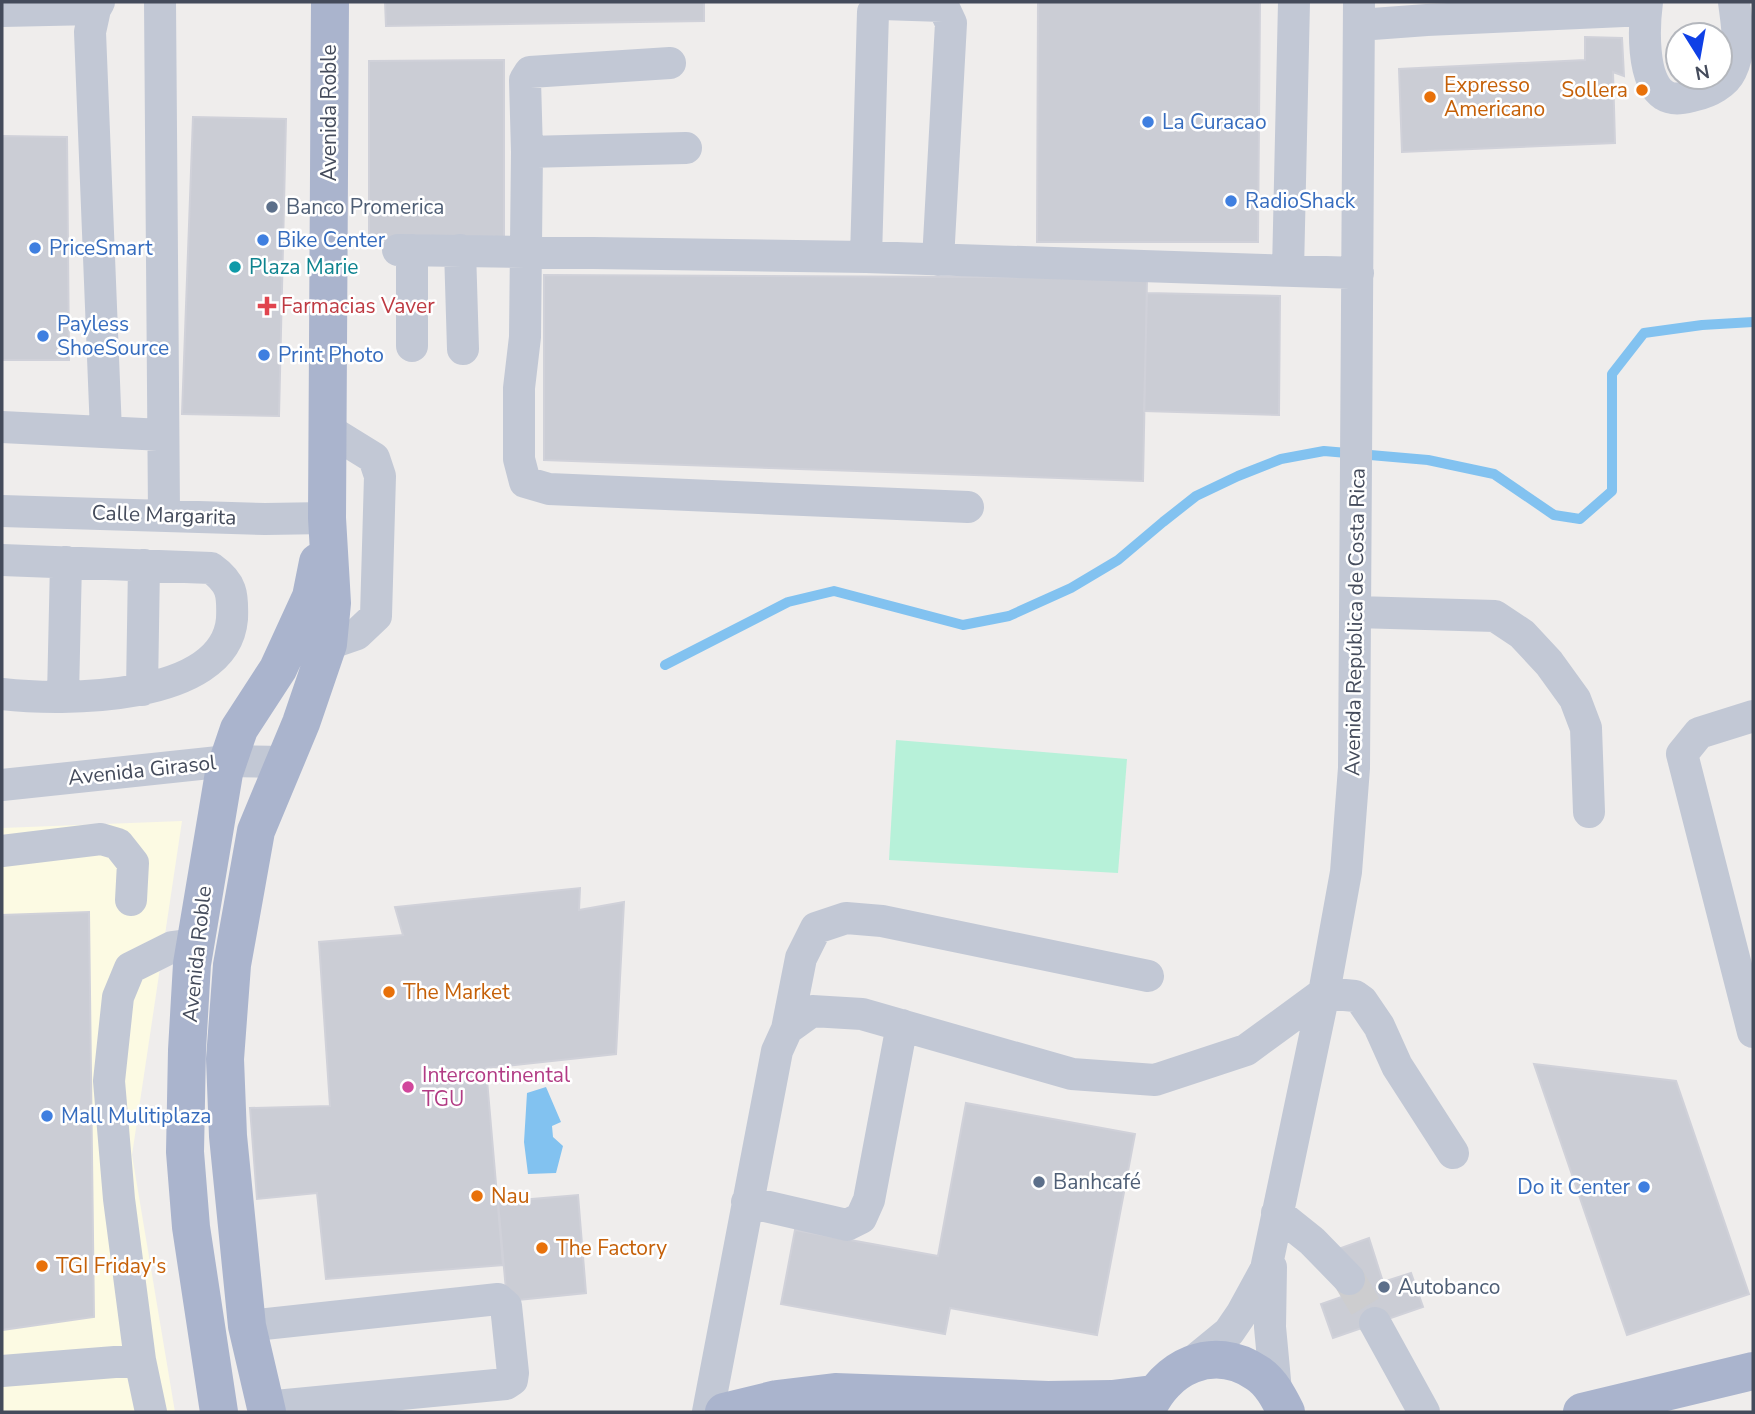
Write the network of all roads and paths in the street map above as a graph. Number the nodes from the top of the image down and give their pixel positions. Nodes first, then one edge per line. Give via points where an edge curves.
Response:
1 (160, 2) edge
2 (330, 2) edge
3 (1294, 2) edge
4 (1734, 2) edge
5 (97, 5) edge
6 (1646, 6) edge
7 (1594, 7) edge
8 (2, 11) edge
9 (1425, 11) edge
10 (1359, 14) edge
11 (670, 64) dead end
12 (685, 148) dead end
13 (527, 152) junction
14 (460, 250) junction
15 (526, 251) junction
16 (866, 257) junction
17 (938, 260) junction
18 (1288, 271) junction
19 (1357, 273) junction
20 (412, 346) dead end
21 (463, 349) dead end
22 (2, 427) edge
23 (327, 429) junction
24 (106, 432) junction
25 (163, 435) junction
26 (968, 507) dead end
27 (2, 511) edge
28 (131, 514) junction
29 (164, 514) junction
30 (327, 518) junction
31 (2, 560) edge
32 (66, 562) junction
33 (136, 565) junction
34 (1356, 612) junction
35 (328, 644) junction
36 (142, 690) junction
37 (2, 694) edge
38 (63, 696) junction
39 (1753, 716) edge
40 (228, 761) junction
41 (283, 762) junction
42 (2, 785) edge
43 (1589, 812) dead end
44 (2, 851) edge
45 (131, 900) dead end
46 (195, 944) junction
47 (1148, 976) dead end
48 (1324, 993) junction
49 (902, 1025) junction
50 (787, 1029) junction
51 (1753, 1032) edge
52 (1453, 1153) dead end
53 (747, 1202) junction
54 (1275, 1224) junction
55 (1349, 1279) tunnel mouth
56 (1375, 1323) tunnel mouth
57 (247, 1326) junction
58 (140, 1360) junction
59 (1190, 1364) junction
60 (2, 1371) edge
61 (1753, 1371) edge
62 (1281, 1402) edge
63 (1149, 1403) edge
64 (266, 1410) edge
65 (151, 1412) edge
66 (219, 1412) edge
67 (708, 1412) edge
68 (724, 1412) edge
69 (1424, 1412) edge
70 (1582, 1412) edge

1 - 25 street
2 - 23 main road, Avenida Roble
3 - 18 street
4 - 6 street via 1739,43 1730,73 1708,92 1685,98 1664,95 1649,74
5 - 8 street
5 - 24 street via 90,33
6 - 7 street
7 - 9 street
9 - 10 street
10 - 19 street, Avenida República de Costa Rica
11 - 13 street via 530,72 525,80
12 - 13 street
13 - 15 street
14 - 15 street
14 - 20 street via 405,250
14 - 21 street
15 - 16 street
15 - 26 street via 519,388 519,459 525,482 549,489
16 - 17 street
16 - 17 street via 873,12 882,4 931,5 943,6 951,23
17 - 18 street
18 - 19 street
19 - 34 street, Avenida República de Costa Rica
22 - 24 street
23 - 30 main road, Avenida Roble
23 - 35 street via 374,458 380,476 376,616 357,634
24 - 25 street
25 - 29 street
27 - 28 street, Calle Margarita
28 - 29 street, Calle Margarita
28 - 33 street
29 - 30 street, Calle Margarita
30 - 35 main road, Avenida Roble via 332,603
30 - 40 main road, Avenida Roble via 311,597 278,669 239,729
31 - 32 street
32 - 33 street
32 - 38 street
33 - 36 street
33 - 36 street via 211,568 223,577 233,597 231,629 215,656 195,672
34 - 43 street via 1495,616 1522,634 1575,699 1586,728
34 - 48 street, Avenida República de Costa Rica via 1354,768 1346,872
35 - 41 main road, Avenida Roble
36 - 38 street
37 - 38 street via 40,699
39 - 51 street via 1699,733 1682,754
40 - 41 street, Avenida Girasol
40 - 42 street, Avenida Girasol
40 - 46 main road, Avenida Roble
41 - 57 main road, Avenida Roble via 256,831 232,965 225,1059
44 - 45 street via 101,839 118,844 134,863
46 - 58 street via 172,947 130,968 118,997 109,1081
46 - 66 main road, Avenida Roble via 186,1153 191,1227
47 - 50 street via 882,921 846,918 816,928 801,958
48 - 49 street via 1246,1049 1155,1080 1072,1074
48 - 52 street via 1362,1001
48 - 54 street, Avenida República de Costa Rica
49 - 50 street via 862,1014 811,1011
49 - 53 street via 869,1200 861,1218 847,1225
50 - 53 street via 777,1051
53 - 67 street
54 - 55 street via 1312,1241
54 - 59 street, Avenida República de Costa Rica via 1266,1269 1241,1315 1229,1332
54 - 62 street, Avenida República de Costa Rica via 1269,1315
56 - 69 street
57 - 64 main road, Avenida Roble
57 - 64 street via 498,1298 506,1306 513,1373 506,1384
58 - 60 street
58 - 65 street
59 - 62 main road via 1213,1360 1237,1363 1259,1373
59 - 63 main road via 1168,1377
61 - 70 main road
63 - 68 main road via 835,1392

